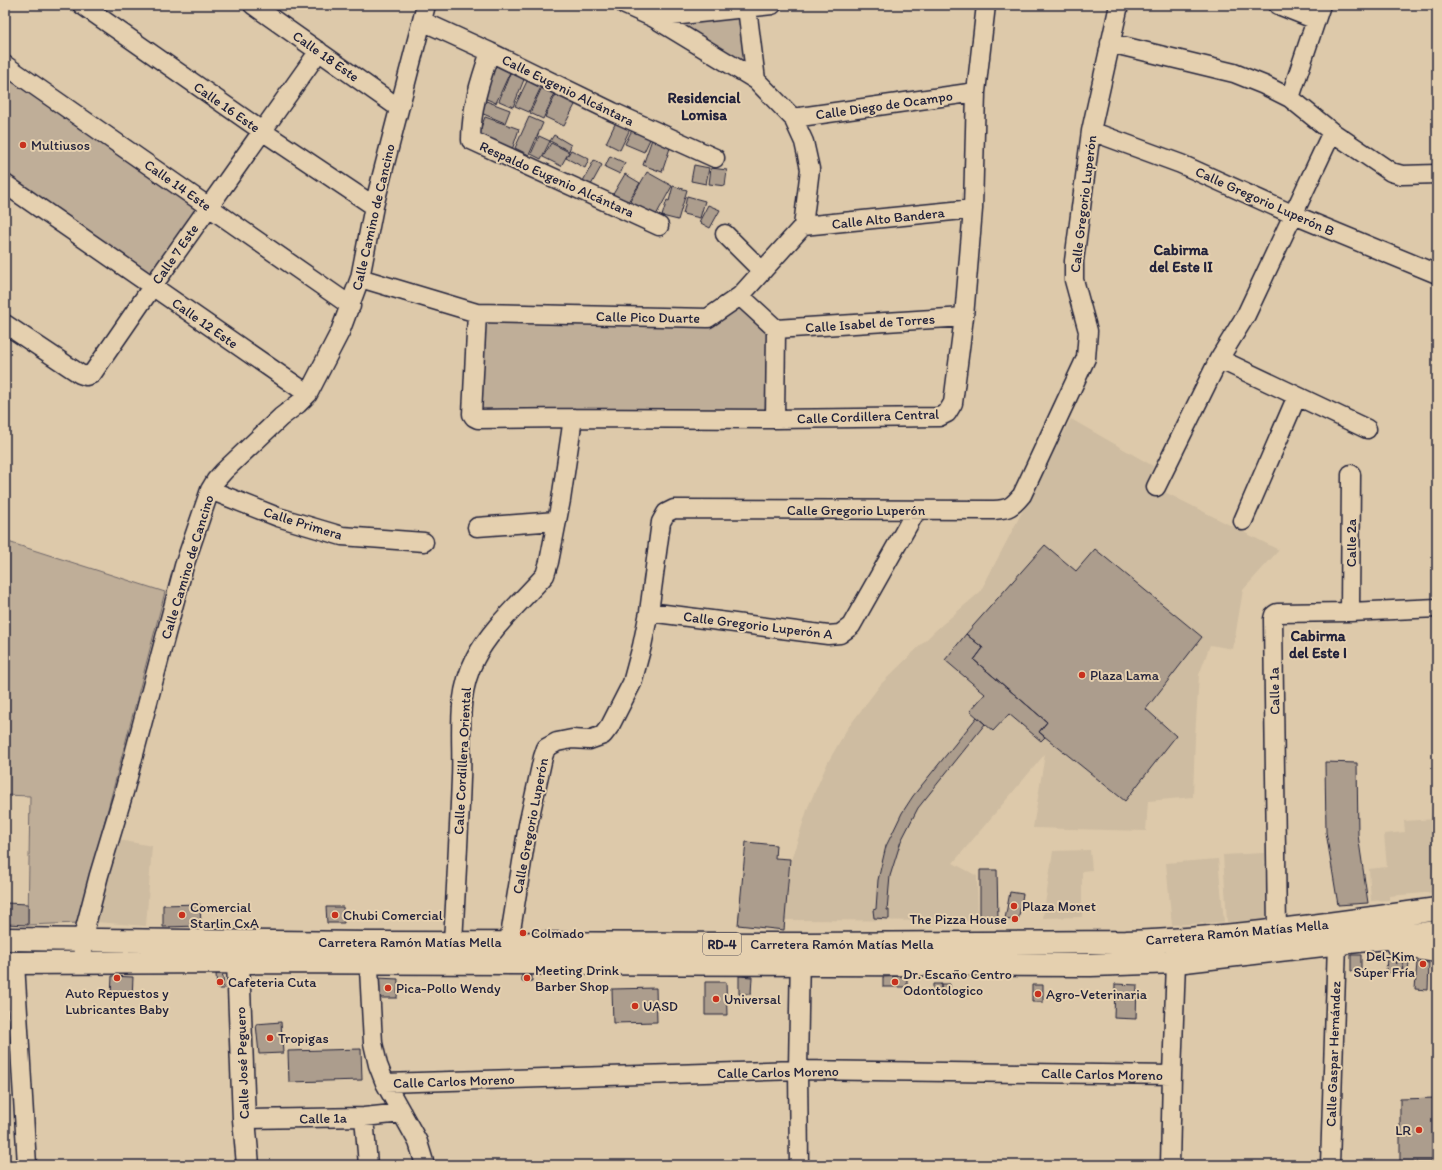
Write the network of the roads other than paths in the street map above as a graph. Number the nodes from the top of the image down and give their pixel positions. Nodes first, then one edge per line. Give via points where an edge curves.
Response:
1 (82, 5) edge
2 (253, 5) edge
3 (625, 5) edge
4 (772, 5) edge
5 (986, 5) edge
6 (1119, 5) edge
7 (1278, 5) edge
8 (747, 8) junction
9 (1318, 12) edge
10 (424, 13) edge
11 (654, 18) junction
12 (1110, 42) junction
13 (319, 51) junction
14 (490, 52) junction
15 (5, 65) edge
16 (756, 80) junction
17 (976, 92) junction
18 (1290, 98) junction
19 (399, 108) junction
20 (793, 118) junction
21 (262, 131) junction
22 (1091, 131) junction
23 (1332, 132) junction
24 (715, 158) dead end
25 (1437, 174) edge
26 (5, 184) edge
27 (374, 206) junction
28 (209, 207) junction
29 (973, 209) junction
30 (1294, 215) junction
31 (659, 226) dead end
32 (803, 226) junction
33 (725, 234) dead end
34 (762, 271) junction
35 (1437, 274) edge
36 (360, 278) junction
37 (152, 286) junction
38 (740, 296) junction
39 (350, 306) junction
40 (477, 313) junction
41 (964, 317) junction
42 (5, 324) edge
43 (776, 329) junction
44 (1219, 359) junction
45 (308, 394) junction
46 (1297, 396) junction
47 (573, 418) junction
48 (775, 419) junction
49 (1368, 429) dead end
50 (1351, 474) dead end
51 (1156, 486) dead end
52 (210, 490) junction
53 (916, 511) junction
54 (556, 521) junction
55 (1243, 521) dead end
56 (477, 527) dead end
57 (424, 542) dead end
58 (1437, 608) edge
59 (649, 612) junction
60 (1350, 612) junction
61 (1437, 909) edge
62 (1277, 931) junction
63 (1437, 932) edge
64 (5, 939) edge
65 (82, 940) junction
66 (1175, 940) junction
67 (1368, 941) junction
68 (453, 942) junction
69 (509, 942) junction
70 (1336, 943) junction
71 (1437, 951) edge
72 (368, 953) junction
73 (800, 954) junction
74 (238, 962) junction
75 (1176, 962) junction
76 (10, 963) edge
77 (84, 963) junction
78 (798, 1070) junction
79 (1172, 1075) junction
80 (384, 1083) junction
81 (402, 1113) junction
82 (364, 1117) junction
83 (244, 1119) junction
84 (27, 1165) edge
85 (248, 1165) edge
86 (368, 1165) edge
87 (425, 1165) edge
88 (799, 1165) edge
89 (1170, 1165) edge
90 (1330, 1165) edge

1 - 21 street, Calle 16 Este
2 - 13 street, Calle 18 Este
3 - 11 street
4 - 8 street
5 - 17 street, Calle Cordillera Central
6 - 12 street, Calle Gregorio Luperón
7 - 9 street
8 - 11 street
8 - 16 street
9 - 18 street
10 - 14 street, Calle Eugenio Alcántara
10 - 19 street, Calle Camino de Cancino
11 - 16 street
12 - 18 street via 1234,73
12 - 22 street, Calle Gregorio Luperón
13 - 19 street, Calle 18 Este
13 - 21 street, Calle 7 Este
14 - 24 street, Calle Eugenio Alcántara
14 - 31 street, Respaldo Eugenio Alcántara via 477,90 470,140
15 - 28 street, Calle 14 Este
16 - 20 street
17 - 20 street, Calle Diego de Ocampo
17 - 29 street, Calle Cordillera Central
18 - 23 street
19 - 27 street, Calle Camino de Cancino
20 - 32 street via 804,142 810,169
21 - 27 street, Calle 16 Este
21 - 28 street, Calle 7 Este
22 - 30 street, Calle Gregorio Luperón B via 1181,164
22 - 53 street, Calle Gregorio Luperón via 1074,261 1074,280 1088,331 1086,358 1016,503 1008,509
23 - 25 street via 1391,172 1402,175
23 - 30 street
26 - 37 street, Calle 12 Este
27 - 36 street, Calle Camino de Cancino
28 - 37 street, Calle 7 Este
28 - 39 street, Calle 14 Este
29 - 32 street, Calle Alto Bandera
29 - 41 street, Calle Cordillera Central
30 - 35 street, Calle Gregorio Luperón B
30 - 44 street via 1246,315
32 - 34 street, Calle Pico Duarte
33 - 34 street
34 - 38 street, Calle Pico Duarte
36 - 39 street, Calle Camino de Cancino
36 - 40 street, Calle Pico Duarte
37 - 42 street, Calle 7 Este via 92,374 86,376
37 - 45 street, Calle 12 Este
38 - 40 street, Calle Pico Duarte via 708,318
38 - 43 street
39 - 45 street, Calle Camino de Cancino via 340,332
40 - 47 street, Calle Cordillera Central via 472,414 474,417
41 - 43 street, Calle Isabel de Torres
41 - 48 street, Calle Cordillera Central via 953,403 947,413 939,417
43 - 48 street
44 - 46 street
44 - 51 street
45 - 52 street, Calle Camino de Cancino via 224,471
46 - 49 street
46 - 55 street
47 - 48 street, Calle Cordillera Central
47 - 54 street, Calle Cordillera Oriental
50 - 60 street, Calle 2a
52 - 57 street, Calle Primera via 278,517 342,536
52 - 65 street, Calle Camino de Cancino via 184,566
53 - 59 street, Calle Gregorio Luperón A via 851,626 840,634 828,635
53 - 59 street, Calle Gregorio Luperón via 670,511 661,522
54 - 56 street
54 - 68 street, Calle Cordillera Oriental via 545,576 485,642 467,677 462,695
58 - 60 street, Calle 1a
59 - 69 street, Calle Gregorio Luperón via 632,683 610,726 603,735 589,740 572,739 557,742 546,748 528,825
60 - 62 street, Calle 1a via 1278,613 1273,619
61 - 62 main road, Carretera Ramón Matías Mella / RD-4
62 - 66 main road, Carretera Ramón Matías Mella / RD-4
63 - 67 main road, Carretera Ramón Matías Mella / RD-4
64 - 65 main road, Carretera Ramón Matías Mella / RD-4
65 - 72 main road, Carretera Ramón Matías Mella / RD-4
65 - 77 street, Calle Camino de Cancino
66 - 73 main road, Carretera Ramón Matías Mella / RD-4
66 - 75 street
67 - 70 main road, Carretera Ramón Matías Mella / RD-4
67 - 71 main road
68 - 69 main road, Carretera Ramón Matías Mella / RD-4
68 - 72 main road, Carretera Ramón Matías Mella / RD-4
69 - 73 main road, Carretera Ramón Matías Mella / RD-4
70 - 75 main road, Carretera Ramón Matías Mella / RD-4
70 - 90 street, Calle Gaspar Hernández
72 - 73 main road, Carretera Ramón Matías Mella / RD-4
72 - 74 main road, Carretera Ramón Matías Mella / RD-4
72 - 80 street via 373,1043
73 - 75 main road, Carretera Ramón Matías Mella / RD-4 via 1091,965
73 - 78 street
74 - 77 main road, Carretera Ramón Matías Mella / RD-4
74 - 83 main road, Calle José Peguero
75 - 79 street
76 - 77 main road, Carretera Ramón Matías Mella / RD-4
76 - 84 street
78 - 79 street, Calle Carlos Moreno
78 - 80 street, Calle Carlos Moreno
78 - 88 street
79 - 89 street
80 - 81 street
81 - 82 street, Calle 1a
81 - 87 street via 418,1142
82 - 83 street, Calle 1a
82 - 86 street
83 - 85 main road, Calle José Peguero

